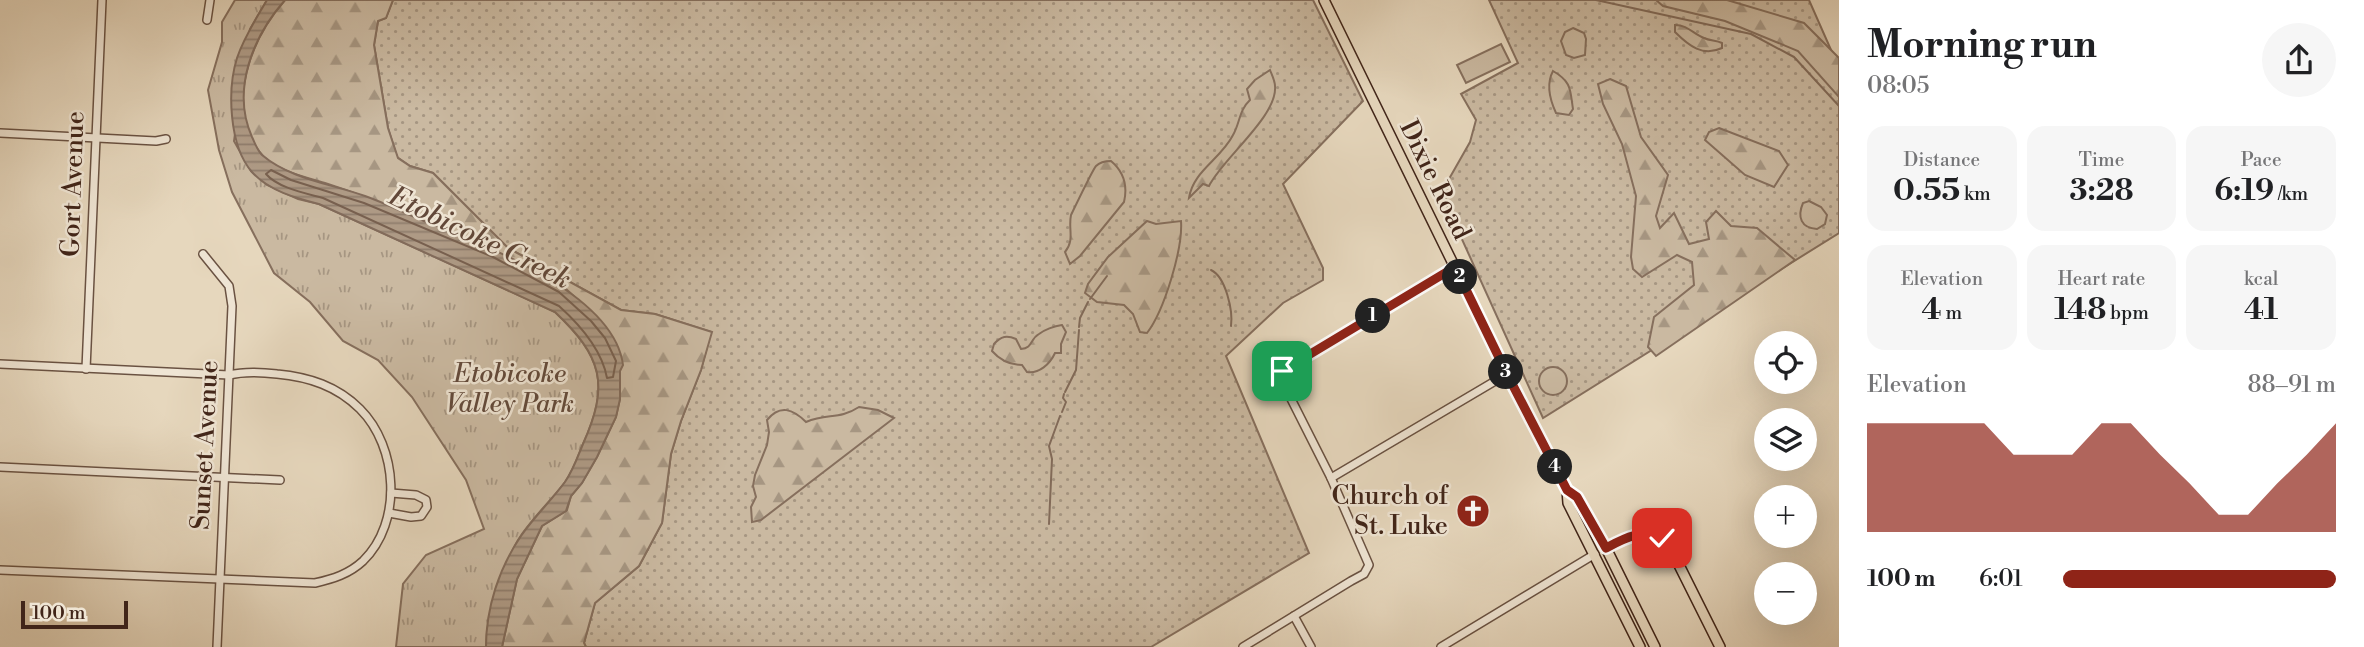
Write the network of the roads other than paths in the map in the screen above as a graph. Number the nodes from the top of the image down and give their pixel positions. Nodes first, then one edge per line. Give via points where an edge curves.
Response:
1 (102, 0) edge
2 (209, 0) edge
3 (1324, 0) edge
4 (207, 20) dead end
5 (0, 133) edge
6 (96, 137) junction
7 (166, 139) dead end
8 (203, 254) dead end
9 (1455, 267) junction
10 (0, 364) edge
11 (86, 369) junction
12 (229, 374) junction
13 (1507, 374) junction
14 (0, 467) edge
15 (224, 478) junction
16 (1331, 478) junction
17 (280, 480) dead end
18 (1567, 490) junction
19 (391, 493) junction
20 (389, 513) junction
21 (1606, 548) junction
22 (1595, 554) junction
23 (0, 570) edge
24 (220, 580) junction
25 (1294, 616) junction
26 (217, 647) edge
27 (1243, 647) edge
28 (1311, 647) edge
29 (1441, 647) edge
30 (1640, 647) edge
31 (1655, 647) edge
32 (1720, 647) edge

1 - 6 street, Gort Avenue
2 - 4 street
3 - 9 main road, Dixie Road
5 - 6 street
6 - 7 street
6 - 11 street, Gort Avenue
8 - 12 street, Sunset Avenue via 229,286
9 - 13 main road, Dixie Road
9 - 16 street via 1282,371 1282,381
10 - 11 street
11 - 12 street
12 - 15 street, Sunset Avenue
12 - 19 street via 302,376 347,398 374,428 385,451
13 - 16 street
13 - 18 main road, Dixie Road
14 - 15 street
15 - 17 street
15 - 24 street, Sunset Avenue
16 - 25 street via 1368,567 1362,576
18 - 21 main road, Dixie Road via 1577,497
18 - 22 main road, Dixie Road via 1568,503
19 - 20 street
19 - 20 street via 416,495 426,500 427,507 421,516
20 - 24 street via 376,545 362,561 332,579 314,583
21 - 31 main road, Dixie Road
21 - 32 main road via 1644,533 1662,538 1670,545
22 - 29 street
22 - 30 main road, Dixie Road
23 - 24 street
24 - 26 street, Sunset Avenue
25 - 27 street
25 - 28 street

